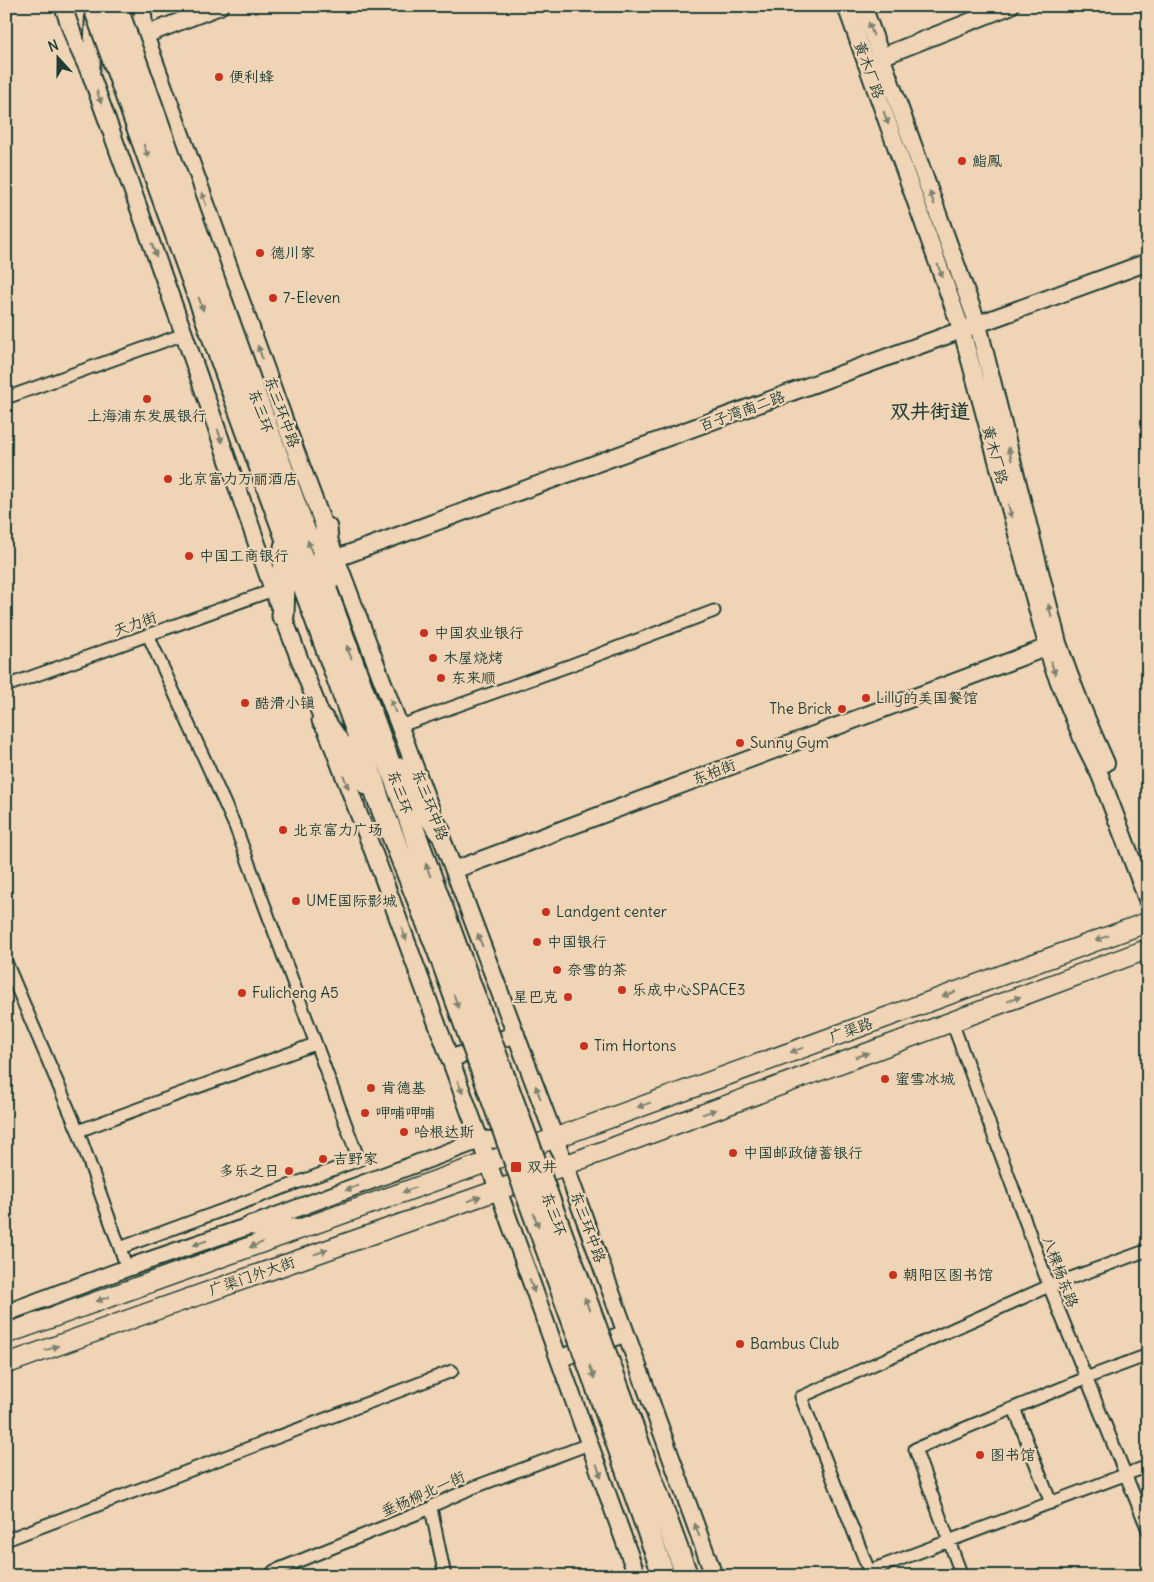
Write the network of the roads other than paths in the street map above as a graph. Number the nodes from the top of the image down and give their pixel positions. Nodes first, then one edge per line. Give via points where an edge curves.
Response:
1 (63, 6) edge
2 (142, 6) edge
3 (220, 6) edge
4 (846, 6) edge
5 (863, 6) edge
6 (1010, 6) edge
7 (104, 8) edge
8 (145, 35) junction
9 (874, 60) junction
10 (91, 76) junction
11 (1148, 262) edge
12 (978, 325) junction
13 (962, 331) junction
14 (184, 334) junction
15 (243, 391) junction
16 (6, 398) edge
17 (326, 528) junction
18 (286, 537) junction
19 (337, 558) junction
20 (273, 590) junction
21 (333, 609) junction
22 (714, 611) dead end
23 (283, 616) junction
24 (148, 635) junction
25 (1052, 645) junction
26 (6, 686) edge
27 (323, 720) junction
28 (400, 726) junction
29 (377, 729) junction
30 (379, 801) junction
31 (439, 831) junction
32 (454, 870) junction
33 (1148, 870) edge
34 (1148, 902) edge
35 (1148, 922) edge
36 (1148, 949) edge
37 (448, 952) junction
38 (7, 969) edge
39 (952, 1022) junction
40 (516, 1034) junction
41 (316, 1044) junction
42 (450, 1059) junction
43 (78, 1131) junction
44 (555, 1138) junction
45 (480, 1140) junction
46 (488, 1162) junction
47 (565, 1165) junction
48 (498, 1190) junction
49 (252, 1225) junction
50 (300, 1229) junction
51 (120, 1248) junction
52 (1148, 1250) edge
53 (127, 1268) junction
54 (1049, 1286) junction
55 (6, 1313) edge
56 (626, 1333) junction
57 (6, 1334) edge
58 (1148, 1355) edge
59 (559, 1359) junction
60 (6, 1364) edge
61 (452, 1371) dead end
62 (1086, 1378) junction
63 (1014, 1408) junction
64 (619, 1419) junction
65 (590, 1444) junction
66 (1148, 1466) edge
67 (1126, 1474) junction
68 (1051, 1503) junction
69 (431, 1508) junction
70 (1148, 1530) edge
71 (6, 1540) edge
72 (949, 1541) junction
73 (870, 1573) edge
74 (270, 1576) edge
75 (445, 1576) edge
76 (637, 1576) edge
77 (664, 1576) edge
78 (687, 1576) edge
79 (714, 1576) edge
80 (962, 1576) edge

1 - 10 street
2 - 8 street, 东三环中路
3 - 8 street
4 - 9 street, 黄木厂路
9 -> 5 street, 黄木厂路
6 - 9 street
7 - 8 street, 东三环中路
7 - 10 street
7 - 15 highway, 东三环, bridge
17 -> 8 street, 东三环中路
12 -> 9 street, 黄木厂路
9 -> 13 street, 黄木厂路
10 -> 14 street
11 - 12 street, 百子湾南二路
12 - 13 street, 百子湾南二路
25 -> 12 street, 黄木厂路
13 - 19 street, 百子湾南二路
13 -> 25 street, 黄木厂路
14 - 16 street
14 -> 20 street
15 - 18 highway, 东三环
21 -> 15 highway, 东三环
17 - 19 street, 东三环中路
17 - 21 highway
18 - 23 highway
18 - 30 highway, 东三环
28 -> 19 street, 东三环中路
20 - 23 street
20 - 24 street, 天力街
29 -> 21 highway, 东三环
22 - 28 street
23 - 27 street
24 - 26 street, 天力街
24 - 41 street via 235,826
25 - 32 street, 东柏街
25 - 33 street, 黄木厂路 via 1106,764
25 -> 34 street, 黄木厂路 via 1053,667 1100,774
27 - 30 highway
27 -> 42 street
28 - 31 street, 东三环中路
29 - 31 highway
37 -> 29 highway, 东三环
30 - 37 highway, 东三环
31 - 32 street, 东三环中路
40 -> 32 street, 东三环中路
35 -> 44 main road, 广渠路
39 -> 36 main road, 广渠路
37 - 64 highway, 东三环, bridge
38 - 43 street
47 -> 39 main road, 广渠路
39 - 54 street, 八棵杨东路
40 - 42 street
44 -> 40 street, 东三环中路
41 - 43 street
41 - 51 street via 358,1160
42 -> 45 street
43 - 51 street
44 - 45 street
44 - 46 main road, 广渠路
44 - 47 street, 东三环中路
45 - 46 street
45 -> 49 street
46 - 48 street
46 -> 50 main road, 广渠门外大街
47 - 48 main road, 广渠路
47 - 56 street, 东三环中路
48 -> 59 street
60 -> 48 main road, 广渠门外大街
49 - 50 main road
49 -> 53 street
50 -> 57 main road, 广渠门外大街
51 - 53 street
52 - 54 street
53 - 55 street
54 - 62 street, 八棵杨东路
54 - 73 street via 801,1397
56 - 59 street
79 -> 56 street, 东三环中路
58 - 62 street
59 - 65 street
61 - 71 street
62 - 63 street
62 - 67 street, 八棵杨东路
63 - 68 street
63 - 72 street via 915,1449
64 - 77 highway, 东三环
64 - 78 highway, 东三环
65 - 69 street, 垂杨柳北一街 via 472,1488
65 -> 76 street
66 - 67 street
67 - 68 street
67 - 70 street, 八棵杨东路
68 - 72 street
69 - 74 street, 垂杨柳北一街 via 274,1571
69 - 75 street
72 - 73 street
72 - 80 street

